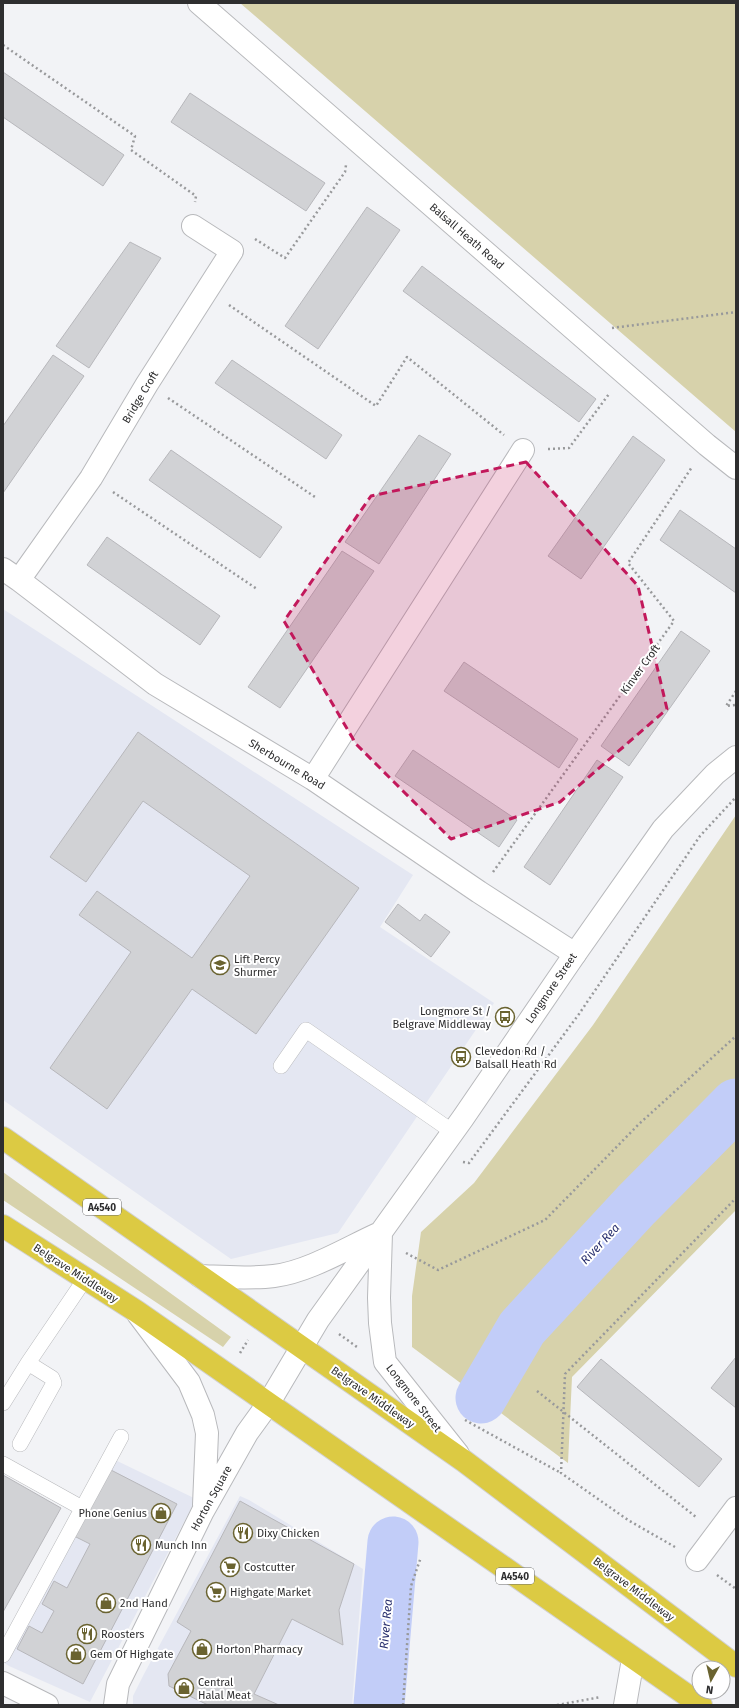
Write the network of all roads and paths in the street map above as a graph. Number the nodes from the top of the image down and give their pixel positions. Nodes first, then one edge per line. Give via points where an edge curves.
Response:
1 (199, 3) edge
2 (3, 45) edge
3 (352, 135) junction
4 (193, 226) joint
5 (254, 238) dead end
6 (207, 290) junction
7 (736, 312) edge
8 (579, 333) junction
9 (625, 373) junction
10 (147, 384) junction
11 (707, 445) junction
12 (523, 450) junction
13 (736, 468) edge
14 (91, 478) junction
15 (315, 497) dead end
16 (11, 574) edge
17 (257, 589) dead end
18 (736, 691) edge
19 (736, 705) edge
20 (736, 757) edge
21 (313, 780) junction
22 (736, 797) edge
23 (479, 892) junction
24 (575, 954) junction
25 (736, 1036) edge
26 (281, 1066) dead end
27 (453, 1132) junction
28 (3, 1138) edge
29 (469, 1163) dead end
30 (736, 1198) edge
31 (3, 1226) edge
32 (381, 1233) junction
33 (405, 1253) dead end
34 (200, 1276) junction
35 (85, 1279) junction
36 (136, 1311) junction
37 (302, 1346) junction
38 (28, 1363) junction
39 (537, 1391) dead end
40 (3, 1403) edge
41 (268, 1404) junction
42 (564, 1412) junction
43 (460, 1415) dead end
44 (121, 1437) dead end
45 (20, 1444) dead end
46 (464, 1461) junction
47 (3, 1464) edge
48 (561, 1473) junction
49 (82, 1508) junction
50 (203, 1510) junction
51 (729, 1523) edge
52 (421, 1557) dead end
53 (697, 1560) junction
54 (736, 1589) edge
55 (3, 1655) edge
56 (633, 1659) junction
57 (736, 1666) edge
58 (3, 1683) edge
59 (626, 1699) edge
60 (47, 1705) edge
61 (115, 1705) edge
62 (403, 1705) edge
63 (557, 1705) edge
64 (701, 1705) edge

1 - 3 street, Balsall Heath Road
2 - 4 path via 135,136 131,150 196,196
3 - 5 path via 345,172 285,258
3 - 8 street, Balsall Heath Road
4 - 6 street, Bridge Croft via 232,251
6 - 10 street, Bridge Croft
6 - 12 path via 376,406 407,357
7 - 8 path
8 - 9 street, Balsall Heath Road
9 - 11 street, Balsall Heath Road
9 - 12 path via 569,448
10 - 14 street, Bridge Croft
10 - 15 path
11 - 13 street, Balsall Heath Road
11 - 23 path, Kinver Croft via 628,563 674,621
12 - 21 street
14 - 16 street, Bridge Croft
14 - 17 path
16 - 21 street, Sherbourne Road via 155,684
18 - 19 path via 726,706
20 - 24 street, Longmore Street via 715,774 663,829
21 - 23 street, Sherbourne Road
22 - 29 path via 700,836 579,1014
23 - 24 street, Sherbourne Road
24 - 27 street, Longmore Street
25 - 33 path via 638,1124 545,1220 438,1270
26 - 27 lane via 306,1030
27 - 32 street, Longmore Street
28 - 34 highway, Belgrave Middleway / A4540
30 - 42 path via 565,1374
31 - 35 highway, Belgrave Middleway / A4540
32 - 34 street, Longmore Street via 316,1264 275,1276
32 - 37 street, Longmore Street
32 - 46 street, Longmore Street via 379,1298 385,1362
34 - 37 highway, Belgrave Middleway / A4540
35 - 36 highway, Belgrave Middleway / A4540
35 - 38 lane
36 - 41 highway, Belgrave Middleway / A4540
36 - 50 street via 189,1382 203,1415 207,1433
37 - 41 street, Horton Square
37 - 46 highway, Belgrave Middleway / A4540
38 - 40 lane
38 - 45 lane via 52,1378 54,1384
39 - 42 path
41 - 50 street, Horton Square via 247,1434
41 - 56 highway, Belgrave Middleway / A4540
42 - 48 path
42 - 51 path
43 - 48 path
44 - 49 lane
46 - 57 highway, Belgrave Middleway / A4540
47 - 49 lane
48 - 53 path via 628,1520
49 - 55 lane
50 - 61 street, Horton Square via 118,1684
51 - 53 street
52 - 62 path via 411,1586
53 - 54 path
56 - 59 street
56 - 64 highway, Belgrave Middleway / A4540
58 - 60 street
59 - 63 path

